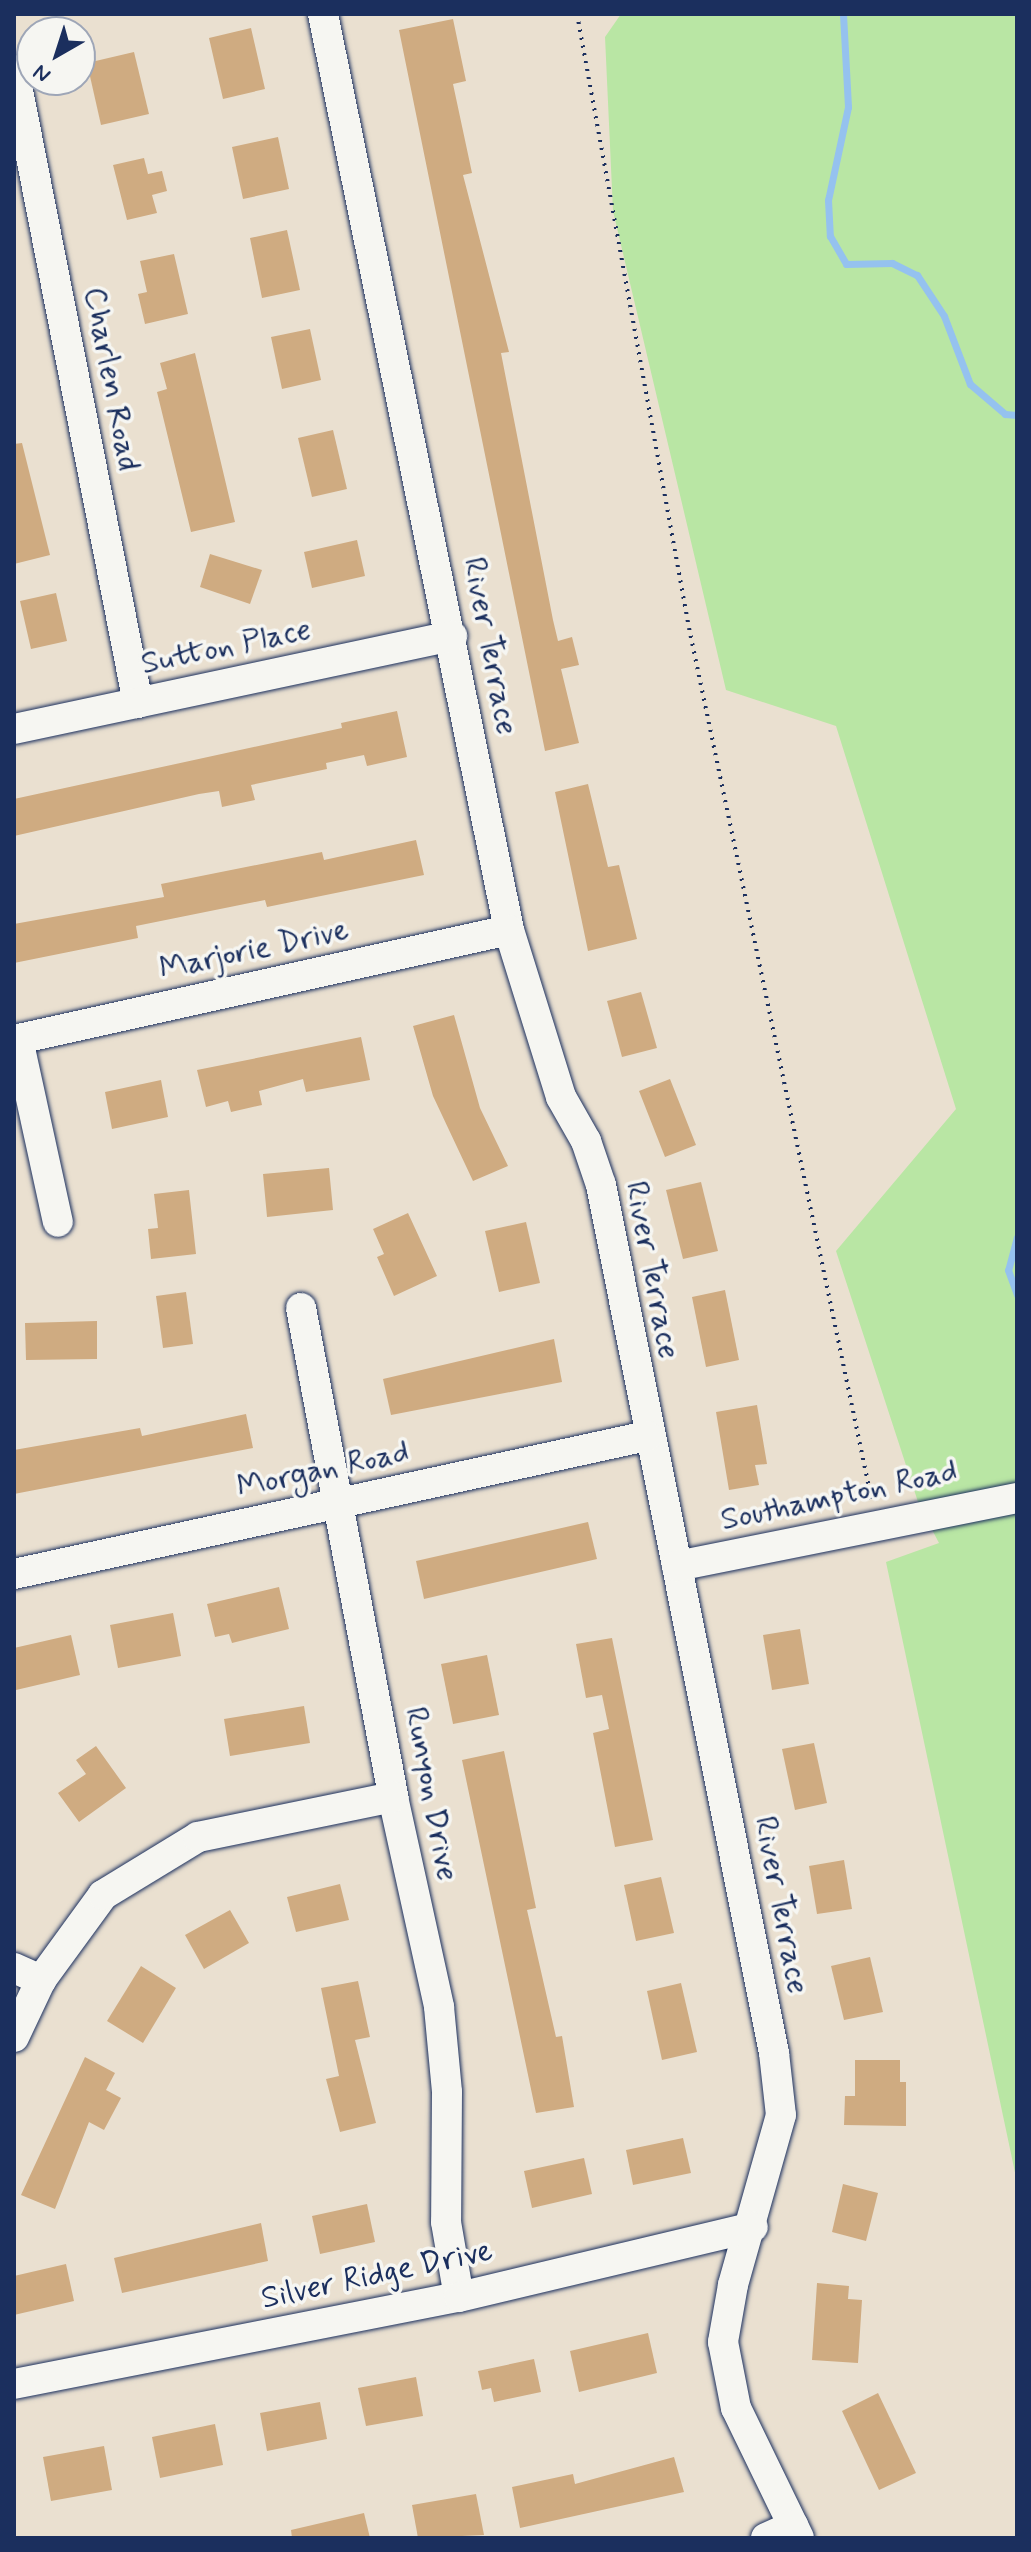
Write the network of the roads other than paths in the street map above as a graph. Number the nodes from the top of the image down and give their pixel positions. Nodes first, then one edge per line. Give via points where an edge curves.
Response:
1 (323, 14) edge
2 (14, 70) edge
3 (452, 636) junction
4 (138, 703) junction
5 (14, 729) edge
6 (509, 930) junction
7 (16, 1039) edge
8 (58, 1222) dead end
9 (301, 1308) dead end
10 (647, 1436) junction
11 (1017, 1498) edge
12 (337, 1504) junction
13 (677, 1566) junction
14 (14, 1574) edge
15 (393, 1797) junction
16 (28, 1974) edge
17 (14, 2037) edge
18 (753, 2227) junction
19 (459, 2297) junction
20 (14, 2384) edge
21 (786, 2534) edge

1 - 3 street, River Terrace
2 - 4 street, Charlen Road
3 - 4 street, Sutton Place
3 - 6 street, River Terrace
4 - 5 street, Sutton Place
6 - 7 street, Marjorie Drive
6 - 10 street, River Terrace via 561,1097 586,1141 601,1185
7 - 8 street
9 - 12 street, Runyon Drive
10 - 12 street, Morgan Road
10 - 13 street, River Terrace
11 - 13 street, Southampton Road
12 - 14 street, Morgan Road
12 - 15 street, Runyon Drive
13 - 18 street, River Terrace via 774,2053 781,2115
15 - 16 street via 198,1837 103,1895
15 - 19 street, Runyon Drive via 439,2007 447,2092 446,2222
16 - 17 street
18 - 19 street, Silver Ridge Drive
18 - 21 street, River Terrace via 733,2285 723,2342 736,2408
19 - 20 street, Silver Ridge Drive

